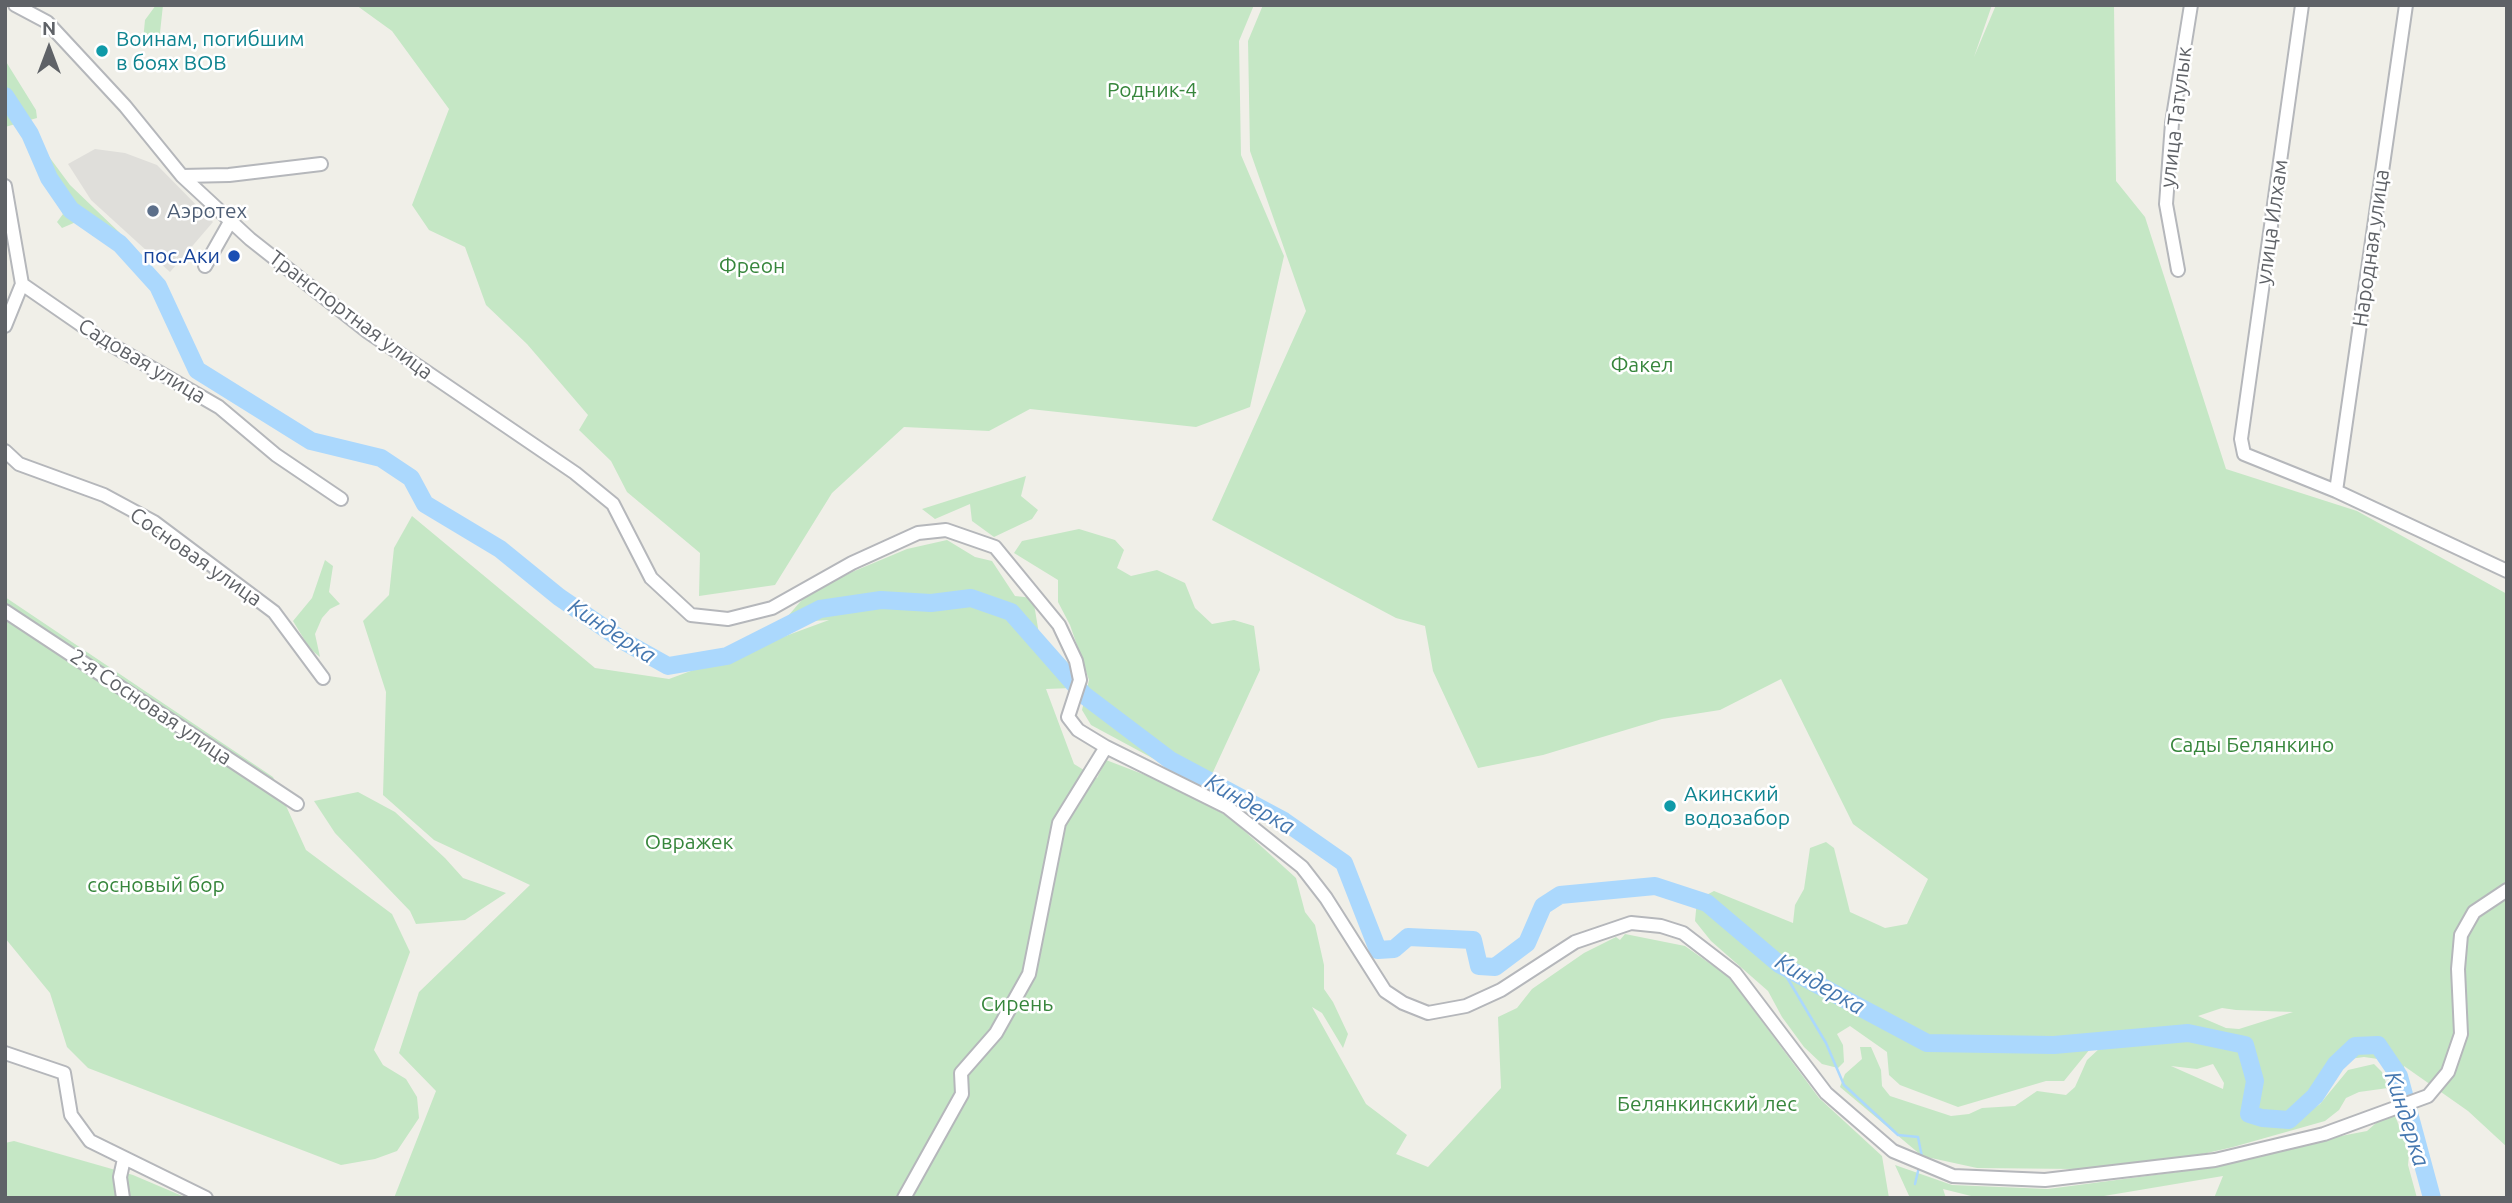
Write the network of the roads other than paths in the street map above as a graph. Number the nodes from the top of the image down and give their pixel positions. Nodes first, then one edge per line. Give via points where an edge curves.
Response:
1 (15, 5) edge
2 (2191, 5) edge
3 (2302, 5) edge
4 (2406, 5) edge
5 (321, 164) dead end
6 (182, 176) junction
7 (5, 186) edge
8 (230, 222) junction
9 (205, 266) dead end
10 (2178, 270) dead end
11 (22, 284) junction
12 (5, 326) edge
13 (5, 451) edge
14 (2336, 491) junction
15 (341, 499) dead end
16 (2507, 571) edge
17 (5, 611) edge
18 (323, 678) dead end
19 (1105, 747) junction
20 (297, 804) dead end
21 (2507, 890) edge
22 (5, 1053) edge
23 (124, 1159) junction
24 (122, 1198) edge
25 (206, 1198) edge
26 (904, 1198) edge

1 - 6 street, Транспортная улица via 47,22
2 - 10 street, улица Татулык via 2172,122 2166,204
3 - 14 street, улица Илхам via 2241,439 2244,454
4 - 14 street, Народная улица
5 - 6 street
6 - 8 street, Транспортная улица
7 - 11 street
8 - 9 street
8 - 19 street, Транспортная улица via 368,332 575,473 613,504 651,578 691,615 728,619 772,608 918,533 946,530 995,547 1059,625 1080,680 1068,717 1078,730
11 - 12 street
11 - 15 street, Садовая улица via 103,340 219,407 276,455
13 - 18 street, Сосновая улица via 19,464 104,495 154,522 274,612
14 - 16 street
17 - 20 street, 2-я Сосновая улица
19 - 21 street via 1227,807 1301,867 1385,991 1428,1013 1466,1006 1501,990 1576,942 1631,923 1683,933 1735,972 1826,1093 1893,1151 1953,1176 2045,1180 2215,1160 2324,1134 2428,1096 2455,1060 2461,1034 2461,935 2474,912
19 - 26 street via 1059,823 1029,974 996,1033 961,1073 962,1094
22 - 23 street via 64,1073 77,1126 90,1141
23 - 24 street
23 - 25 street

